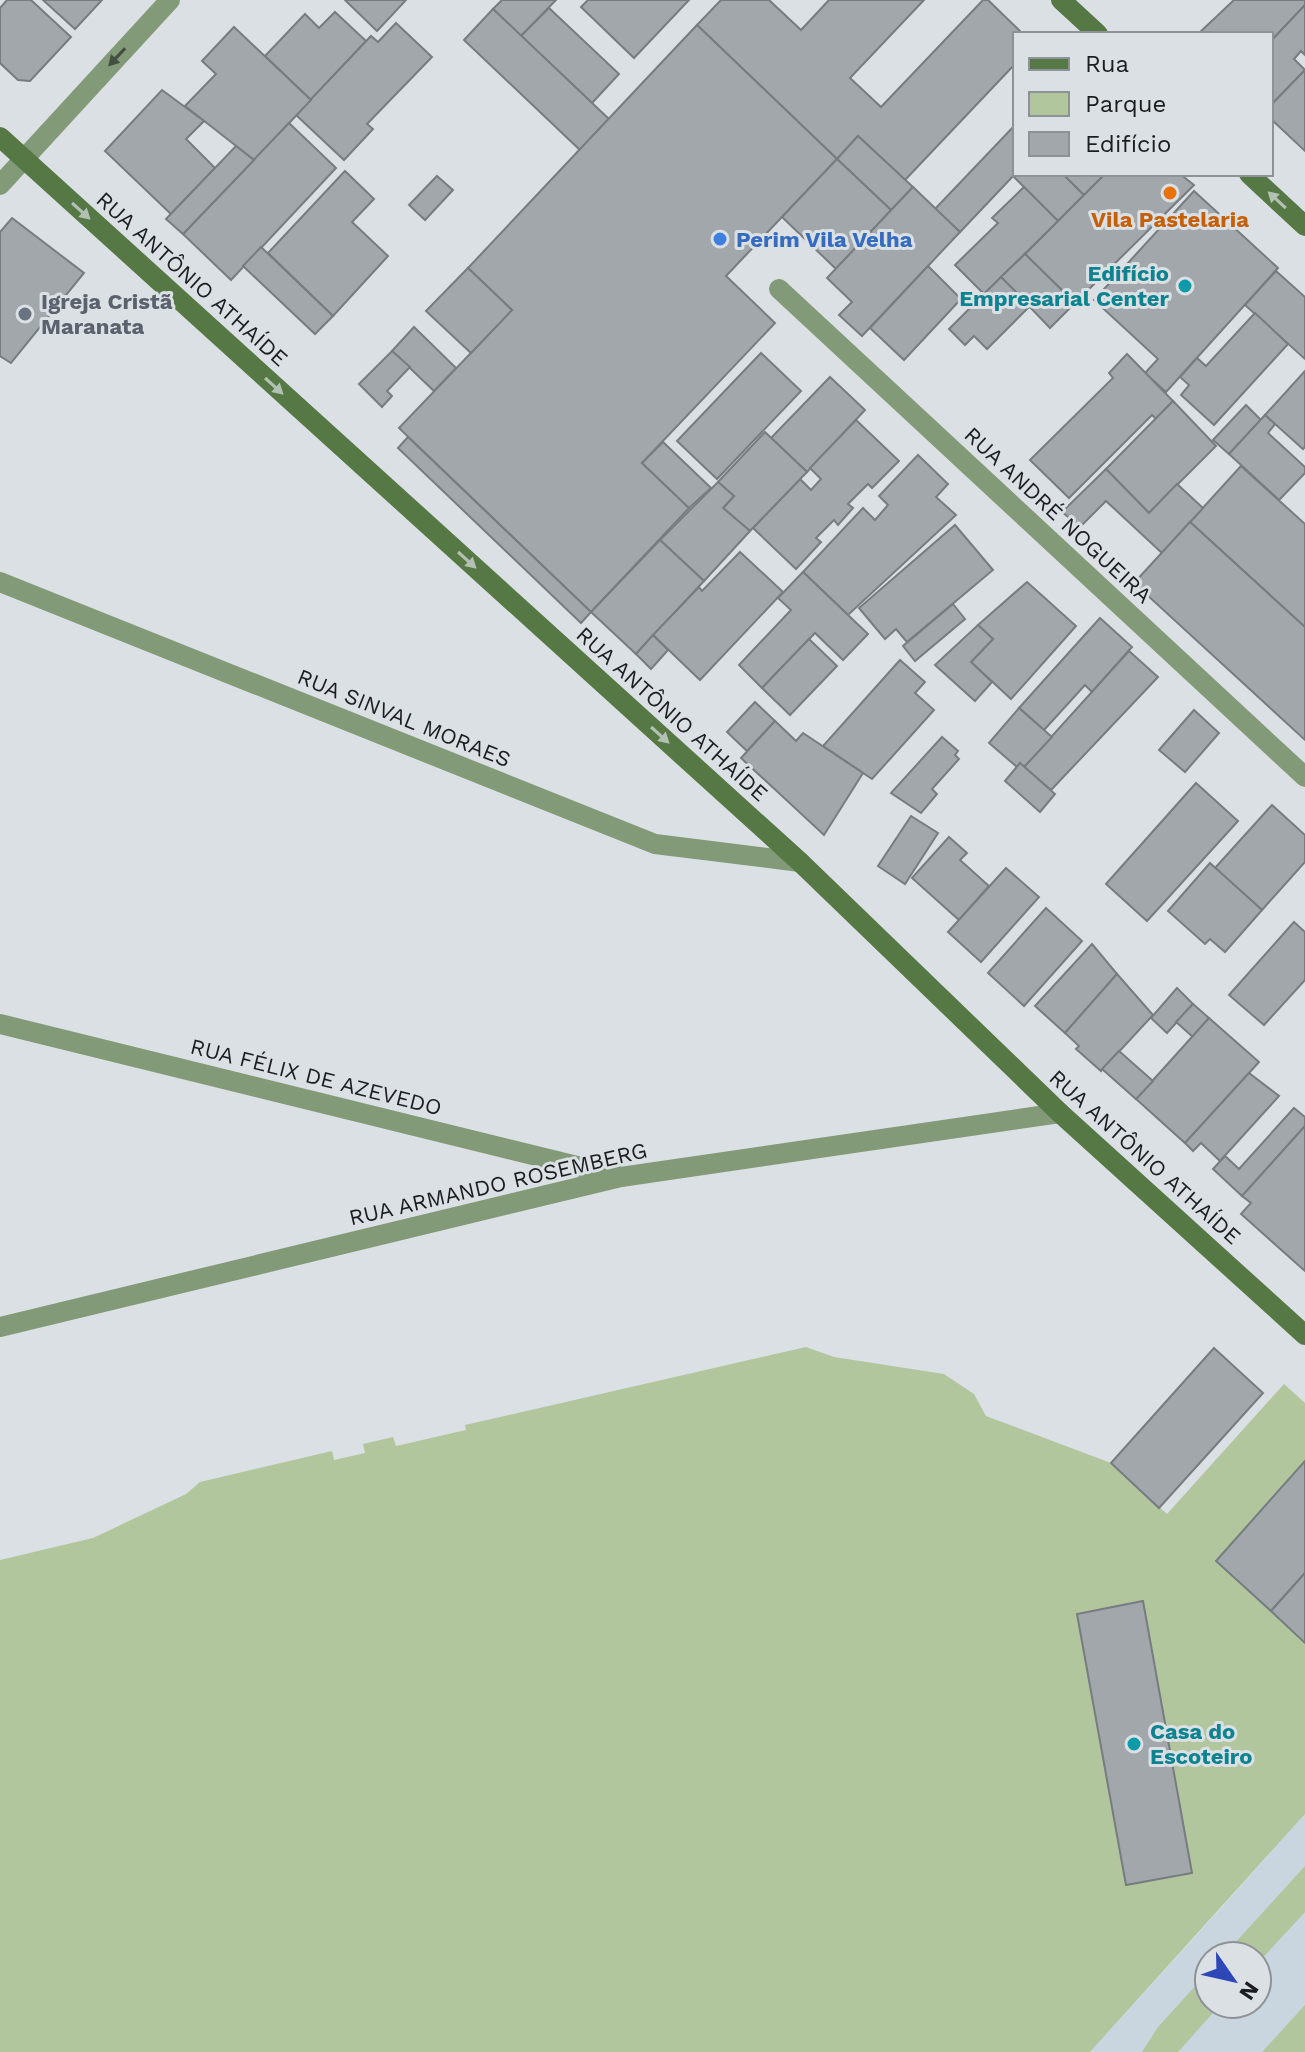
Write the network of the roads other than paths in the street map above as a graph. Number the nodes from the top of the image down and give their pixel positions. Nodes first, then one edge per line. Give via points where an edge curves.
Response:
1 (170, 0) edge
2 (1061, 0) edge
3 (1096, 32) edge
4 (0, 137) edge
5 (24, 159) junction
6 (1251, 176) edge
7 (0, 185) edge
8 (1305, 226) edge
9 (779, 289) dead end
10 (0, 582) edge
11 (1305, 777) edge
12 (800, 862) junction
13 (0, 1024) edge
14 (1060, 1113) junction
15 (621, 1177) junction
16 (0, 1327) edge
17 (1305, 1335) edge

1 -> 5 street
2 - 3 main road
4 - 5 main road, RUA ANTÔNIO ATHAÍDE
5 - 7 street
5 -> 12 main road, RUA ANTÔNIO ATHAÍDE
8 -> 6 main road
9 - 11 street, RUA ANDRÉ NOGUEIRA
10 - 12 street, RUA SINVAL MORAES via 655,844
12 - 14 main road, RUA ANTÔNIO ATHAÍDE
13 - 15 street, RUA FÉLIX DE AZEVEDO
14 - 15 street, RUA ARMANDO ROSEMBERG
14 - 17 main road, RUA ANTÔNIO ATHAÍDE
15 - 16 street, RUA ARMANDO ROSEMBERG

